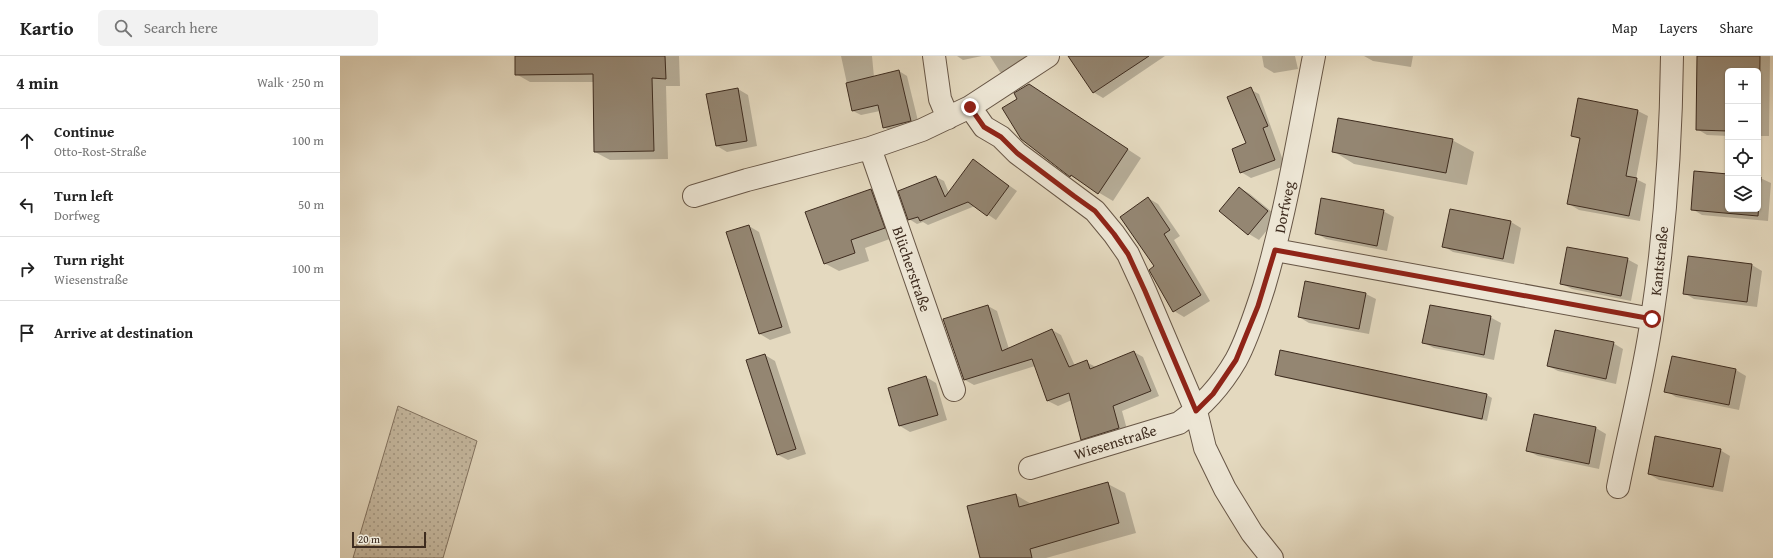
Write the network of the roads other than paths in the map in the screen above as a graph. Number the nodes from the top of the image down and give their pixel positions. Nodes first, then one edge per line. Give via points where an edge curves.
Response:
1 (934, 56) edge
2 (1048, 56) edge
3 (1314, 56) edge
4 (1672, 56) edge
5 (970, 107) junction
6 (948, 118) junction
7 (870, 148) junction
8 (694, 196) dead end
9 (1275, 250) junction
10 (1652, 319) junction
11 (954, 390) dead end
12 (1196, 411) junction
13 (1030, 468) dead end
14 (1618, 487) dead end
15 (1272, 558) edge

1 - 6 street via 940,100
2 - 5 street
3 - 9 street, Dorfweg
4 - 10 street, Kantstraße via 1665,205
5 - 6 street
5 - 12 street via 984,127 1001,137 1024,158 1095,211 1114,234 1128,254
6 - 7 street
7 - 8 street
7 - 11 street, Blücherstraße
9 - 10 street
9 - 12 street, Dorfweg via 1258,306 1236,360 1213,394
10 - 14 street, Kantstraße
12 - 13 street, Wiesenstraße via 1180,423
12 - 15 street via 1205,448 1225,489 1252,533

